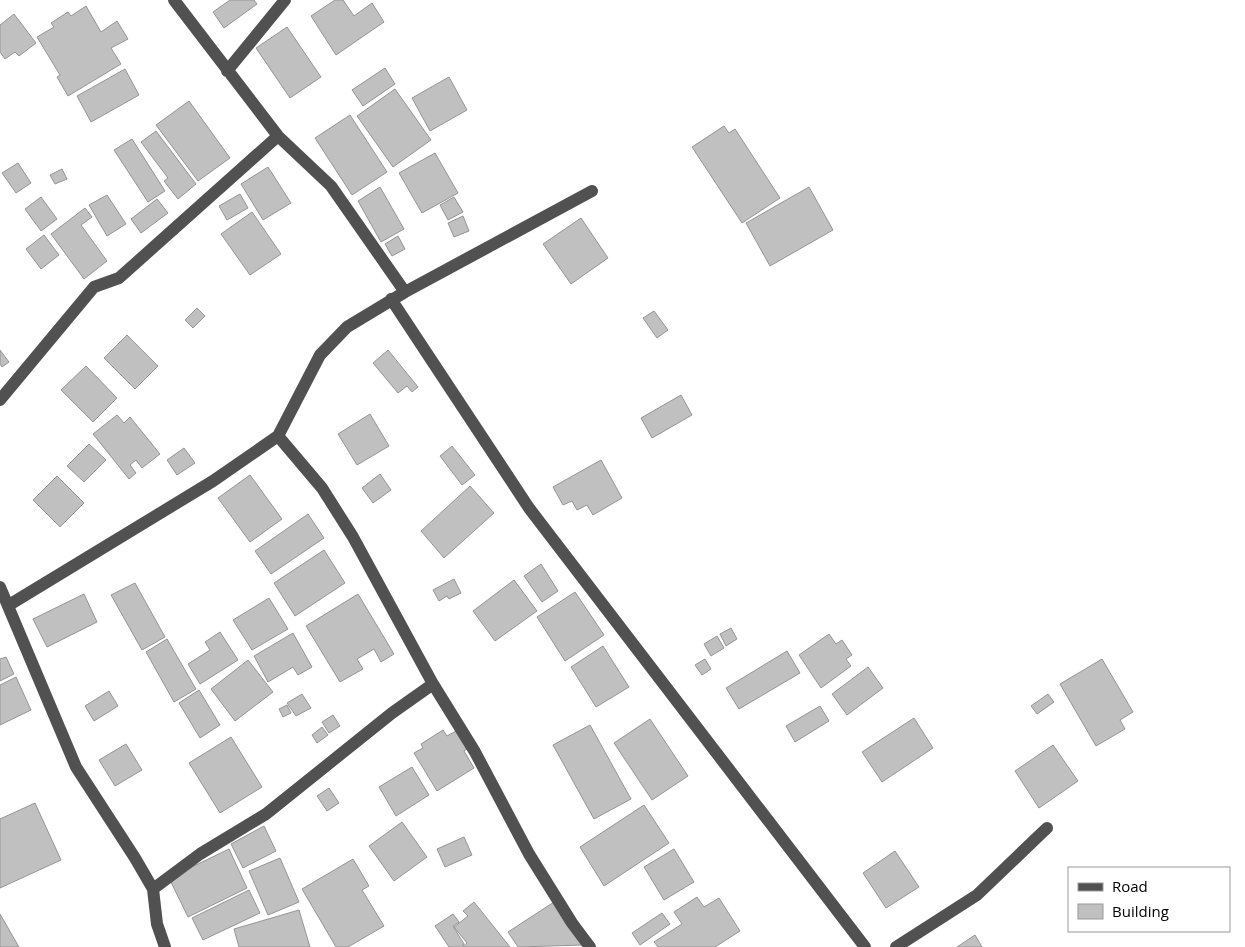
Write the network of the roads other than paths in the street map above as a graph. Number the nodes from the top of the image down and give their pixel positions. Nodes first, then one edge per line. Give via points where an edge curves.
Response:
1 (174, 0) edge
2 (285, 0) edge
3 (227, 71) junction
4 (278, 136) junction
5 (592, 191) dead end
6 (405, 292) junction
7 (391, 299) junction
8 (0, 400) edge
9 (278, 436) junction
10 (0, 587) edge
11 (9, 605) junction
12 (433, 684) junction
13 (1047, 828) dead end
14 (153, 890) junction
15 (164, 946) edge
16 (590, 947) edge
17 (865, 947) edge
18 (896, 947) edge

1 - 3 street
2 - 3 street
3 - 4 street
4 - 6 street via 331,186
4 - 8 street via 119,278 94,287
5 - 6 street
6 - 7 street
7 - 9 street via 348,327 320,355
7 - 17 street via 529,508
9 - 11 street via 213,481
9 - 12 street via 322,488 353,537
10 - 11 street
11 - 14 street via 76,767
12 - 14 street via 266,814 200,854
12 - 16 street via 475,752 529,854
13 - 18 street via 977,895
14 - 15 street via 157,924

